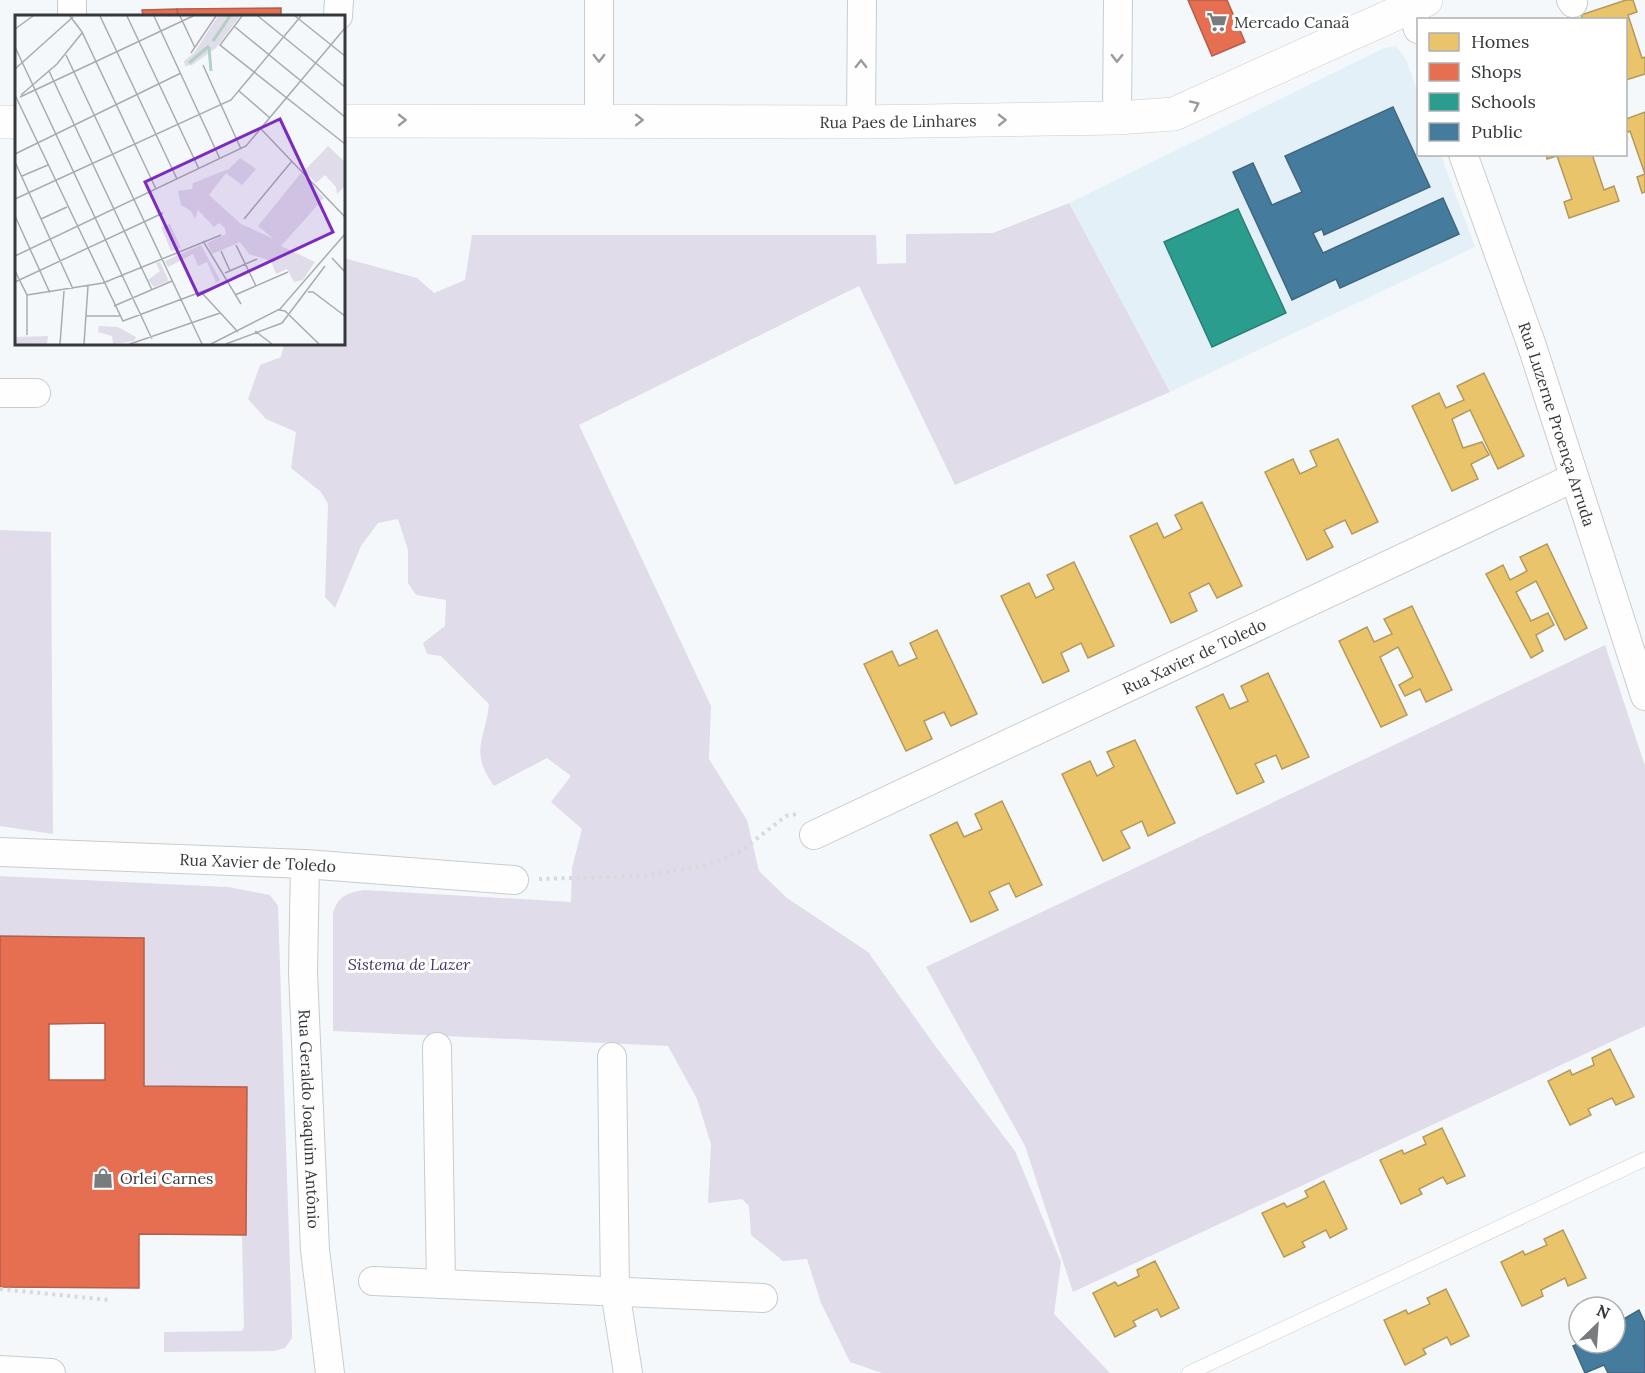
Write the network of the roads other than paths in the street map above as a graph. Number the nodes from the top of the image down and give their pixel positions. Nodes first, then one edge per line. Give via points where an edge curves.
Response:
1 (339, 0) edge
2 (599, 0) edge
3 (861, 0) edge
4 (1118, 0) edge
5 (1418, 12) edge
6 (338, 15) edge
7 (1117, 118) junction
8 (345, 120) edge
9 (599, 120) junction
10 (861, 122) junction
11 (1464, 156) edge
12 (0, 393) edge
13 (36, 393) dead end
14 (1573, 478) junction
15 (1645, 696) edge
16 (809, 824) road end
17 (0, 852) edge
18 (305, 864) junction
19 (514, 880) road end
20 (437, 1047) dead end
21 (612, 1057) dead end
22 (1645, 1159) edge
23 (373, 1281) dead end
24 (441, 1284) junction
25 (615, 1292) junction
26 (763, 1298) dead end
27 (0, 1370) edge
28 (51, 1373) edge
29 (330, 1373) edge
30 (628, 1373) edge
31 (1189, 1373) edge

1 - 6 street
2 -> 9 street
10 -> 3 street
4 -> 7 street
7 -> 5 street, Rua Paes de Linhares via 1174,114
10 -> 7 street, Rua Paes de Linhares
8 -> 9 street, Rua Paes de Linhares
9 -> 10 street, Rua Paes de Linhares
11 - 14 street, Rua Luzerne Proença Arruda via 1542,343
12 - 13 street
14 - 15 street, Rua Luzerne Proença Arruda via 1600,519
14 - 16 street, Rua Xavier de Toledo
17 - 18 street, Rua Xavier de Toledo
18 - 19 street, Rua Xavier de Toledo
18 - 29 street, Rua Geraldo Joaquim Antônio via 303,972 315,1250
20 - 24 street
21 - 25 street
22 - 31 lane
23 - 24 street
24 - 25 street
25 - 26 street
25 - 30 street
27 - 28 street

